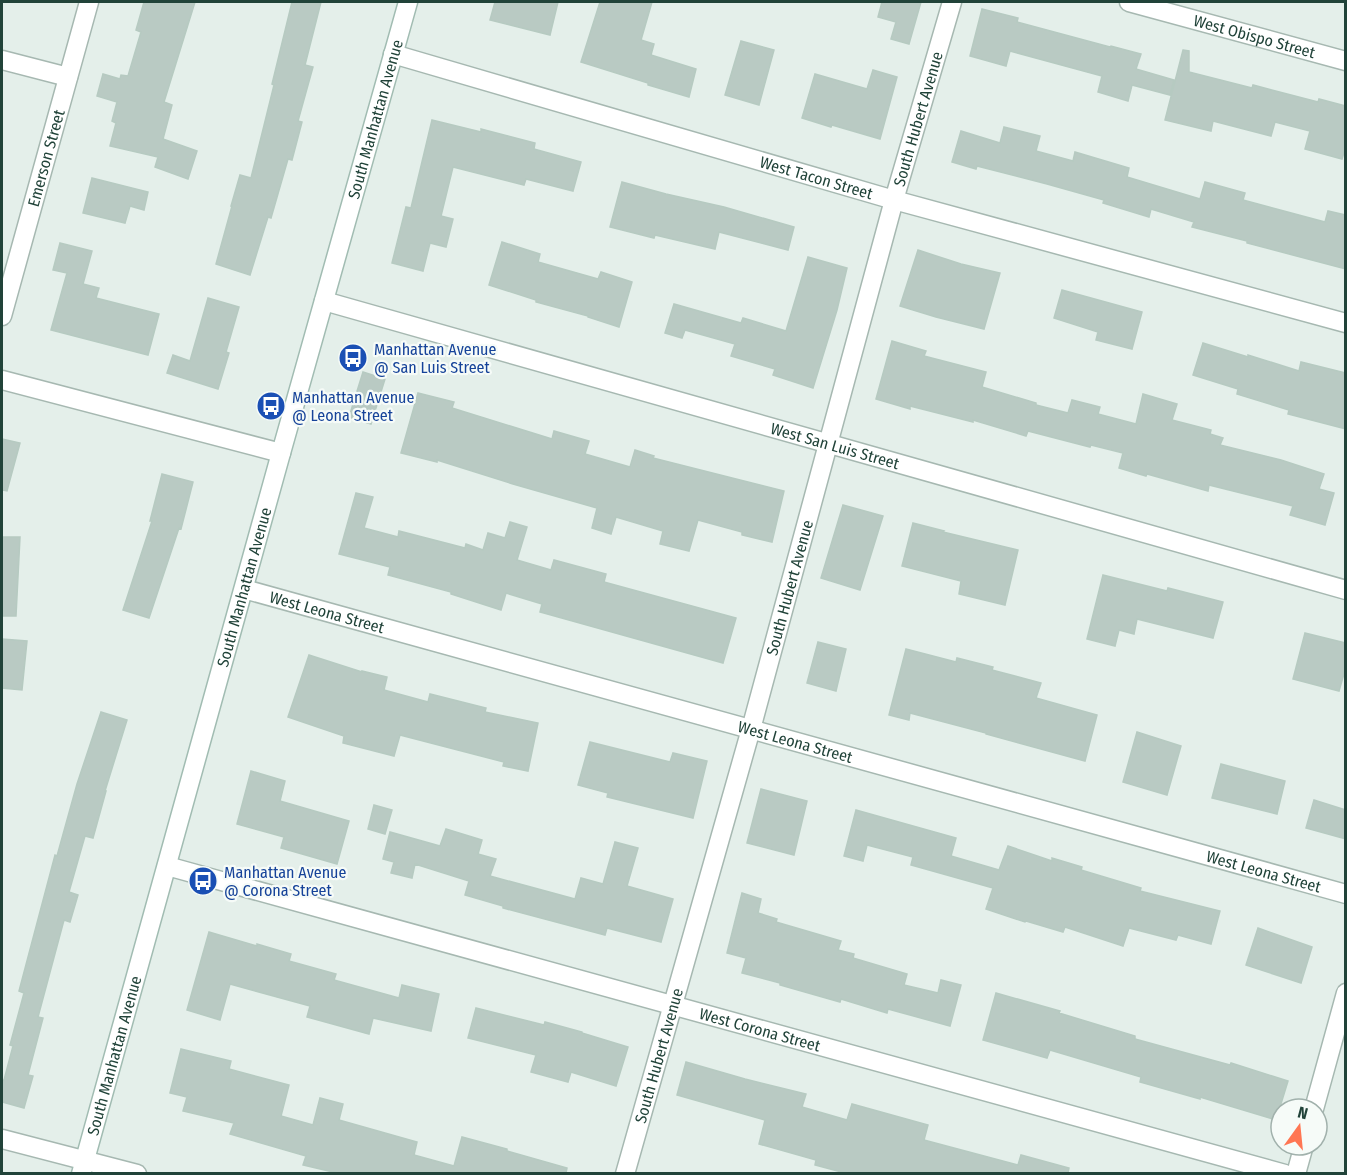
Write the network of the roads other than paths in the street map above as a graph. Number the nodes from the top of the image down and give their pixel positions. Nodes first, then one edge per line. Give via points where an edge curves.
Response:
1 (89, 2) edge
2 (408, 2) edge
3 (952, 2) edge
4 (1129, 2) edge
5 (393, 54) junction
6 (2, 60) edge
7 (1346, 61) edge
8 (68, 77) junction
9 (894, 200) junction
10 (324, 301) junction
11 (2, 316) edge
12 (1346, 323) edge
13 (2, 380) edge
14 (827, 444) junction
15 (281, 453) junction
16 (244, 588) junction
17 (1346, 590) edge
18 (751, 729) junction
19 (167, 866) junction
20 (1346, 894) edge
21 (1346, 993) edge
22 (673, 1005) junction
23 (1317, 1097) edge
24 (2, 1138) edge
25 (1301, 1157) edge
26 (83, 1167) edge
27 (137, 1173) edge
28 (625, 1173) edge
29 (1285, 1173) edge
30 (1296, 1173) edge

1 - 8 street, Emerson Street
2 - 5 street, South Manhattan Avenue
3 - 9 street, South Hubert Avenue
4 - 7 street, West Obispo Street
5 - 9 street, West Tacon Street
5 - 10 street, South Manhattan Avenue
6 - 8 street
8 - 11 street, Emerson Street
9 - 12 street, West Tacon Street
9 - 14 street, South Hubert Avenue
10 - 14 street, West San Luis Street
10 - 15 street, South Manhattan Avenue
13 - 15 street
14 - 17 street, West San Luis Street
14 - 18 street, South Hubert Avenue
15 - 16 street, South Manhattan Avenue
16 - 18 street, West Leona Street
16 - 19 street, South Manhattan Avenue
18 - 20 street, West Leona Street
18 - 22 street, South Hubert Avenue
19 - 22 street, West Corona Street
19 - 26 street, South Manhattan Avenue
21 - 23 street
22 - 28 street, South Hubert Avenue
22 - 29 street, West Corona Street
24 - 26 street
25 - 30 street
26 - 27 street

